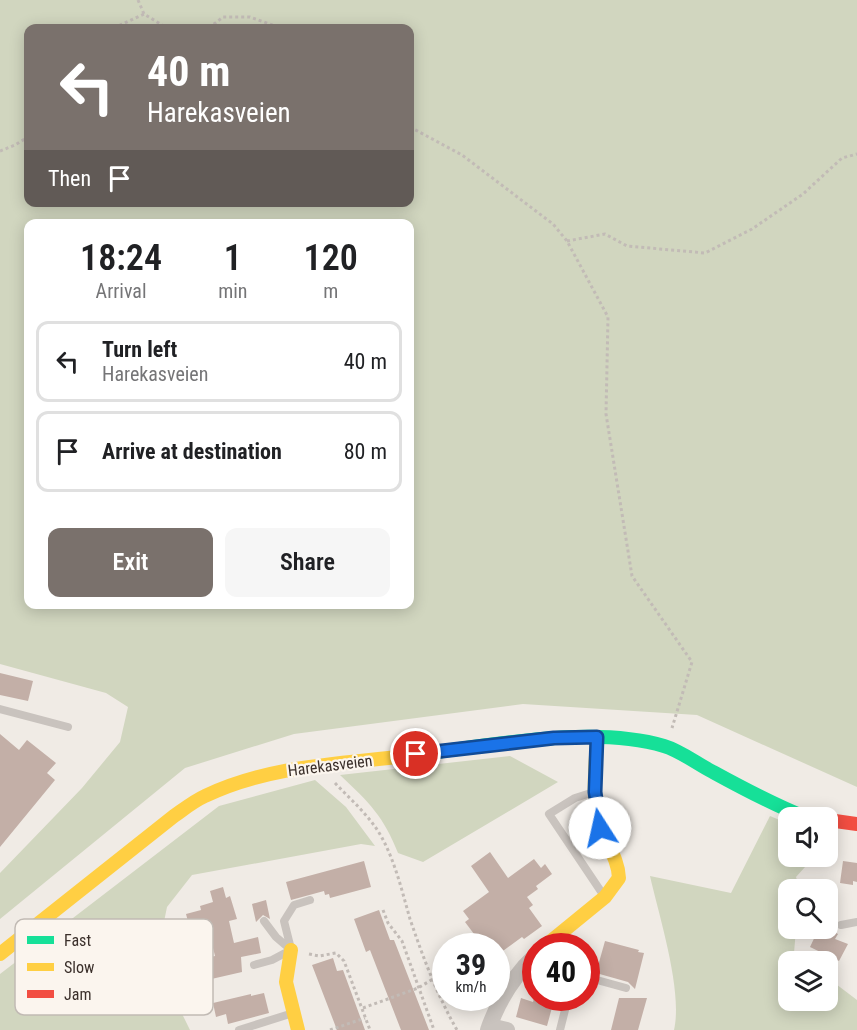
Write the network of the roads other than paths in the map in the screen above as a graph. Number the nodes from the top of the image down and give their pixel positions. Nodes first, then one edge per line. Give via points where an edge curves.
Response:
1 (0, 709) edge
2 (68, 727) dead end
3 (597, 737) junction
4 (595, 792) junction
5 (780, 807) edge
6 (838, 821) edge
7 (857, 824) edge
8 (605, 897) junction
9 (310, 900) dead end
10 (44, 919) edge
11 (264, 921) dead end
12 (857, 922) edge
13 (841, 925) dead end
14 (562, 933) edge
15 (15, 942) edge
16 (291, 950) junction
17 (0, 954) edge
18 (254, 965) dead end
19 (522, 968) edge
20 (600, 981) edge
21 (626, 988) dead end
22 (565, 1011) edge
23 (293, 1013) junction
24 (489, 1028) edge
25 (296, 1029) edge
26 (239, 1030) edge
27 (507, 1030) edge
28 (560, 1030) edge

1 - 2 lane
3 - 4 street
3 - 5 street, Harekasveien via 667,747
3 - 10 street, Harekasveien via 554,738 269,773 227,786 201,797 174,816
4 - 8 street via 600,828 619,868 619,878
4 - 8 lane via 575,798 549,814
6 - 7 street
8 - 14 street
9 - 16 lane via 294,905 284,921
11 - 16 lane
12 - 13 lane
15 - 17 street, Harekasveien
16 - 18 lane
16 - 23 street via 286,982
19 - 24 street via 495,1010
20 - 21 lane
22 - 28 lane
23 - 25 street
23 - 26 lane
24 - 27 street

